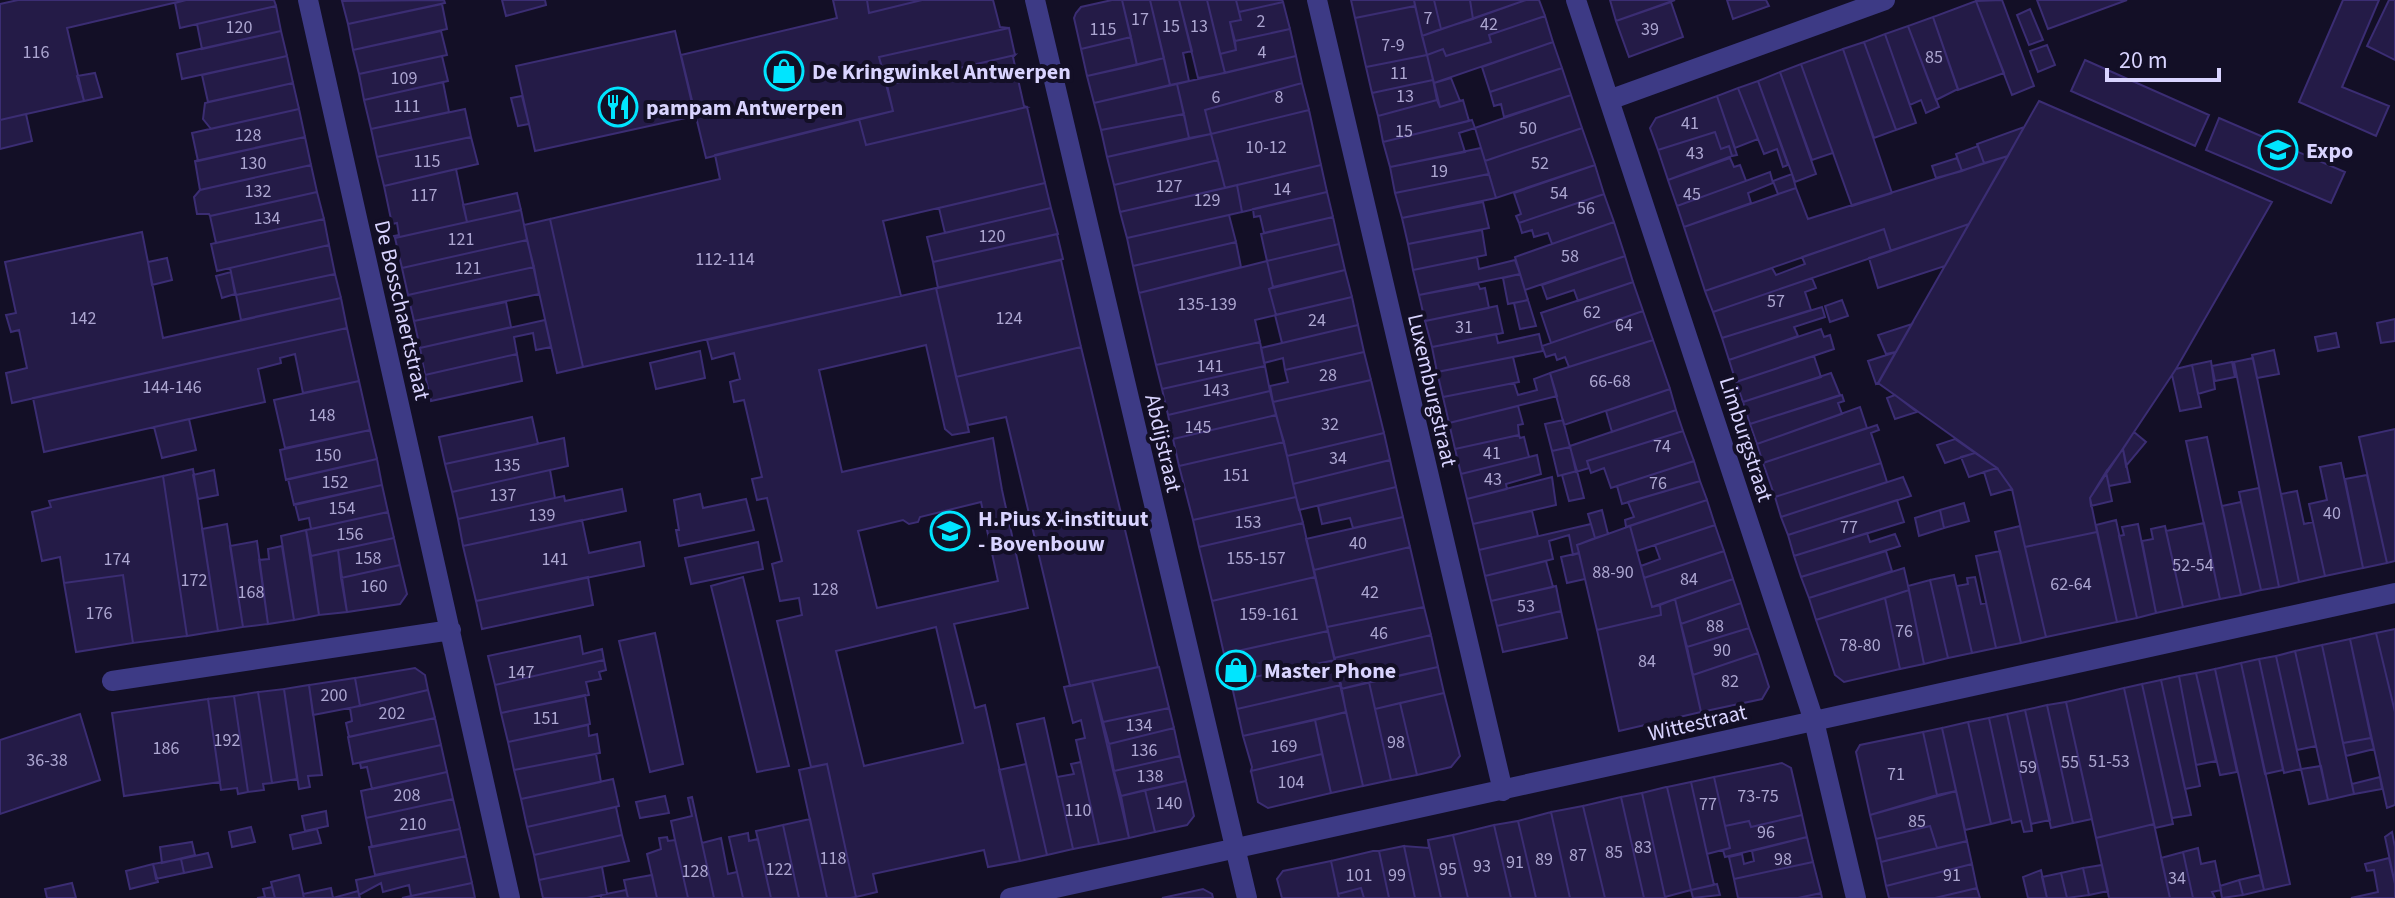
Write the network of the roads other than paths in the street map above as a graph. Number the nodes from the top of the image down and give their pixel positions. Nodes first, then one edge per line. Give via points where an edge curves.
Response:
1 (308, 0) edge
2 (1035, 0) edge
3 (1317, 0) edge
4 (1576, 0) edge
5 (1885, 0) edge
6 (1609, 100) junction
7 (2395, 593) edge
8 (451, 630) junction
9 (112, 681) dead end
10 (1814, 721) junction
11 (1503, 791) junction
12 (1235, 847) junction
13 (510, 898) edge
14 (1010, 898) edge
15 (1247, 898) edge
16 (1856, 898) edge

1 - 8 street, De Bosschaertstraat
2 - 12 street, Abdijstraat
3 - 11 street, Luxemburgstraat
4 - 6 street, Limburgstraat
5 - 6 street
6 - 10 street, Limburgstraat
7 - 10 street, Wittestraat
8 - 9 street
8 - 13 street, De Bosschaertstraat
10 - 11 street, Wittestraat
10 - 16 street, Limburgstraat
11 - 12 street, Wittestraat
12 - 14 street, Wittestraat
12 - 15 street, Abdijstraat

